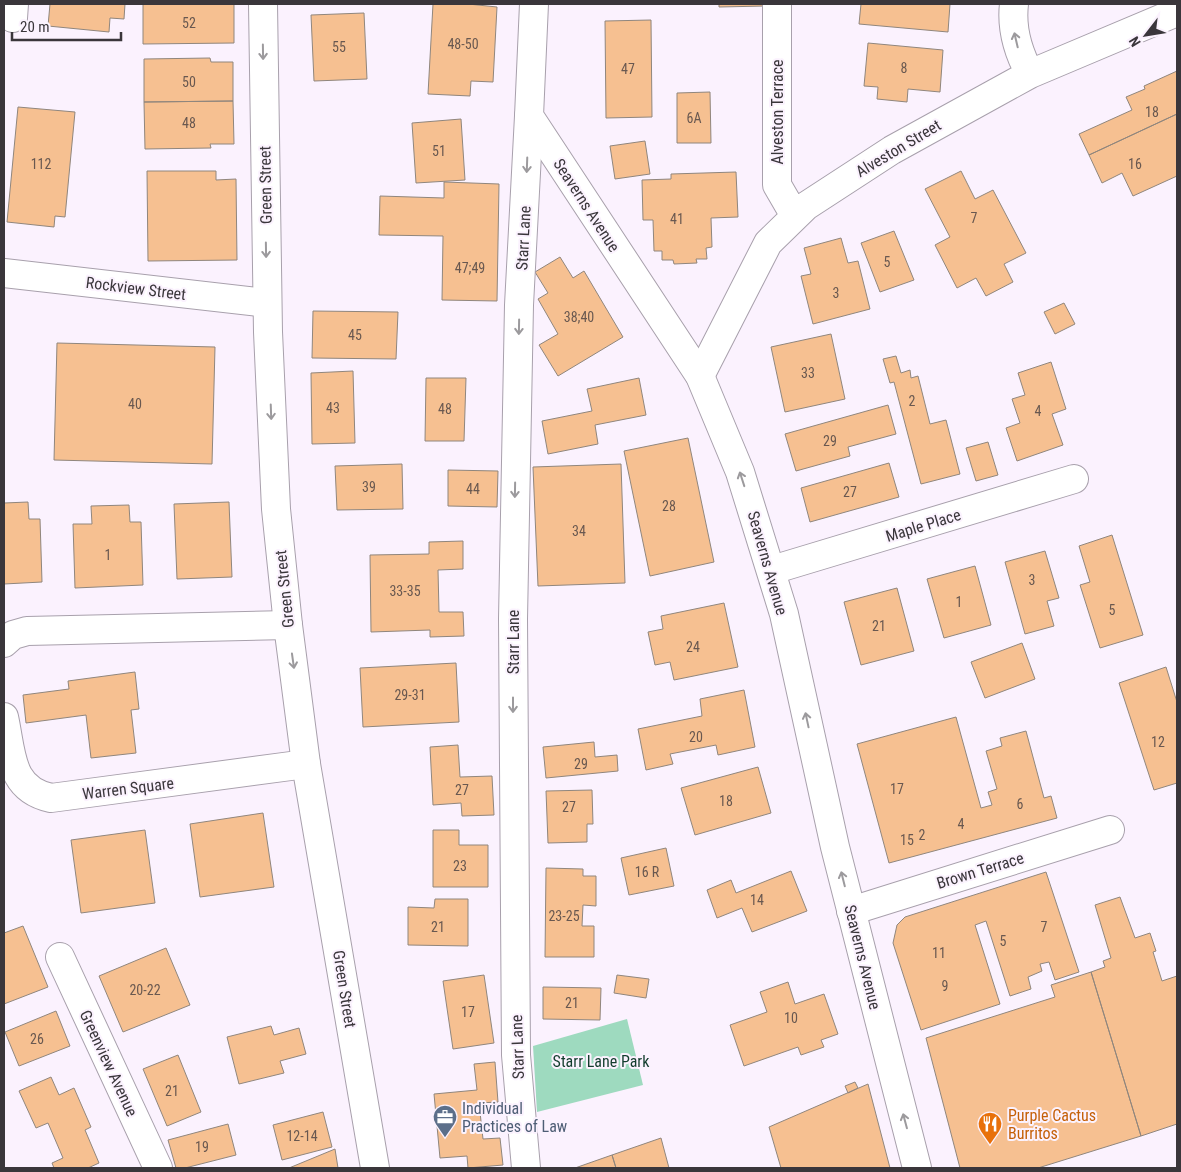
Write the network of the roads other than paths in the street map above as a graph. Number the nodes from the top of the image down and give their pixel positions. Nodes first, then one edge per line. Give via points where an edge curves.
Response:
1 (262, 4) edge
2 (534, 4) edge
3 (777, 4) edge
4 (1014, 4) edge
5 (1177, 12) edge
6 (1030, 74) junction
7 (529, 116) junction
8 (795, 216) junction
9 (4, 273) edge
10 (268, 303) junction
11 (700, 376) junction
12 (1074, 479) dead end
13 (772, 570) junction
14 (288, 625) junction
15 (4, 643) edge
16 (4, 717) edge
17 (306, 764) junction
18 (1110, 830) dead end
19 (851, 911) junction
20 (60, 957) dead end
21 (158, 1168) edge
22 (375, 1168) edge
23 (526, 1168) edge
24 (917, 1168) edge

1 -> 10 street, Green Street
2 - 7 street
3 - 8 street, Alveston Terrace via 777,185
6 -> 4 street via 1016,39
5 - 6 street, Alveston Street
6 - 8 street, Alveston Street via 892,150 818,197
7 - 11 street, Seaverns Avenue
7 -> 23 street, Starr Lane via 519,305 513,619 516,1055
8 - 11 street, Alveston Street via 768,243 760,256
9 - 10 street, Rockview Street
10 -> 14 street, Green Street via 273,472
13 -> 11 street, Seaverns Avenue via 740,472
12 - 13 street, Maple Place
19 -> 13 street, Seaverns Avenue
14 - 15 street via 27,631 13,635
14 -> 17 street, Green Street
16 - 17 street, Warren Square via 19,779 28,790 51,798
17 - 22 street, Green Street
18 - 19 street, Brown Terrace
24 -> 19 street, Seaverns Avenue
20 - 21 street, Greenview Avenue

